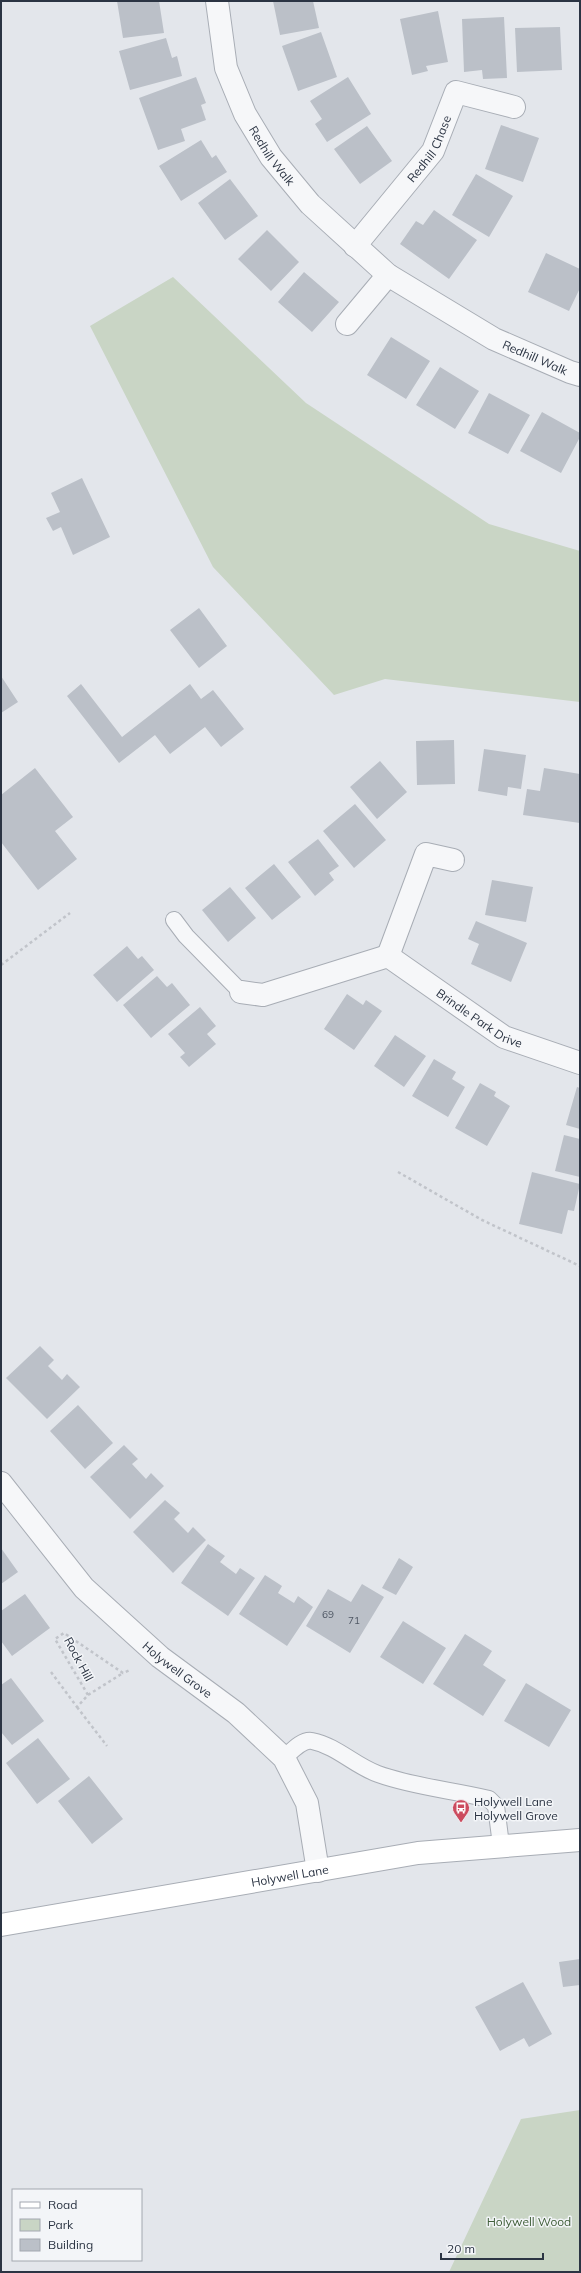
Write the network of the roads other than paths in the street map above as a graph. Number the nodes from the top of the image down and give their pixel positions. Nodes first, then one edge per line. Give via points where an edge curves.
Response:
1 (217, 1) edge
2 (514, 107) dead end
3 (355, 246) junction
4 (388, 275) junction
5 (348, 324) dead end
6 (580, 375) edge
7 (453, 860) dead end
8 (174, 920) dead end
9 (388, 956) junction
10 (241, 992) joint
11 (580, 1063) edge
12 (1, 1483) edge
13 (284, 1758) junction
14 (580, 1840) edge
15 (501, 1845) junction
16 (318, 1870) junction
17 (1, 1925) edge

1 - 3 street, Redhill Walk via 226,68 245,114 271,157 295,186 310,204
2 - 3 street, Redhill Chase via 456,92 433,151
3 - 4 street, Redhill Walk
4 - 5 street
4 - 6 street, Redhill Walk via 494,339
7 - 9 street via 426,854
8 - 10 lane via 186,936
9 - 10 street via 263,995
9 - 11 street, Brindle Park Drive via 504,1037
12 - 13 street, Holywell Grove via 84,1588 160,1657 236,1713
13 - 15 lane via 310,1740 328,1746 376,1774 408,1784 488,1799 496,1806
13 - 16 street, Holywell Grove via 307,1802
14 - 15 main road, Holywell Lane
15 - 16 main road, Holywell Lane via 418,1853
16 - 17 main road, Holywell Lane

